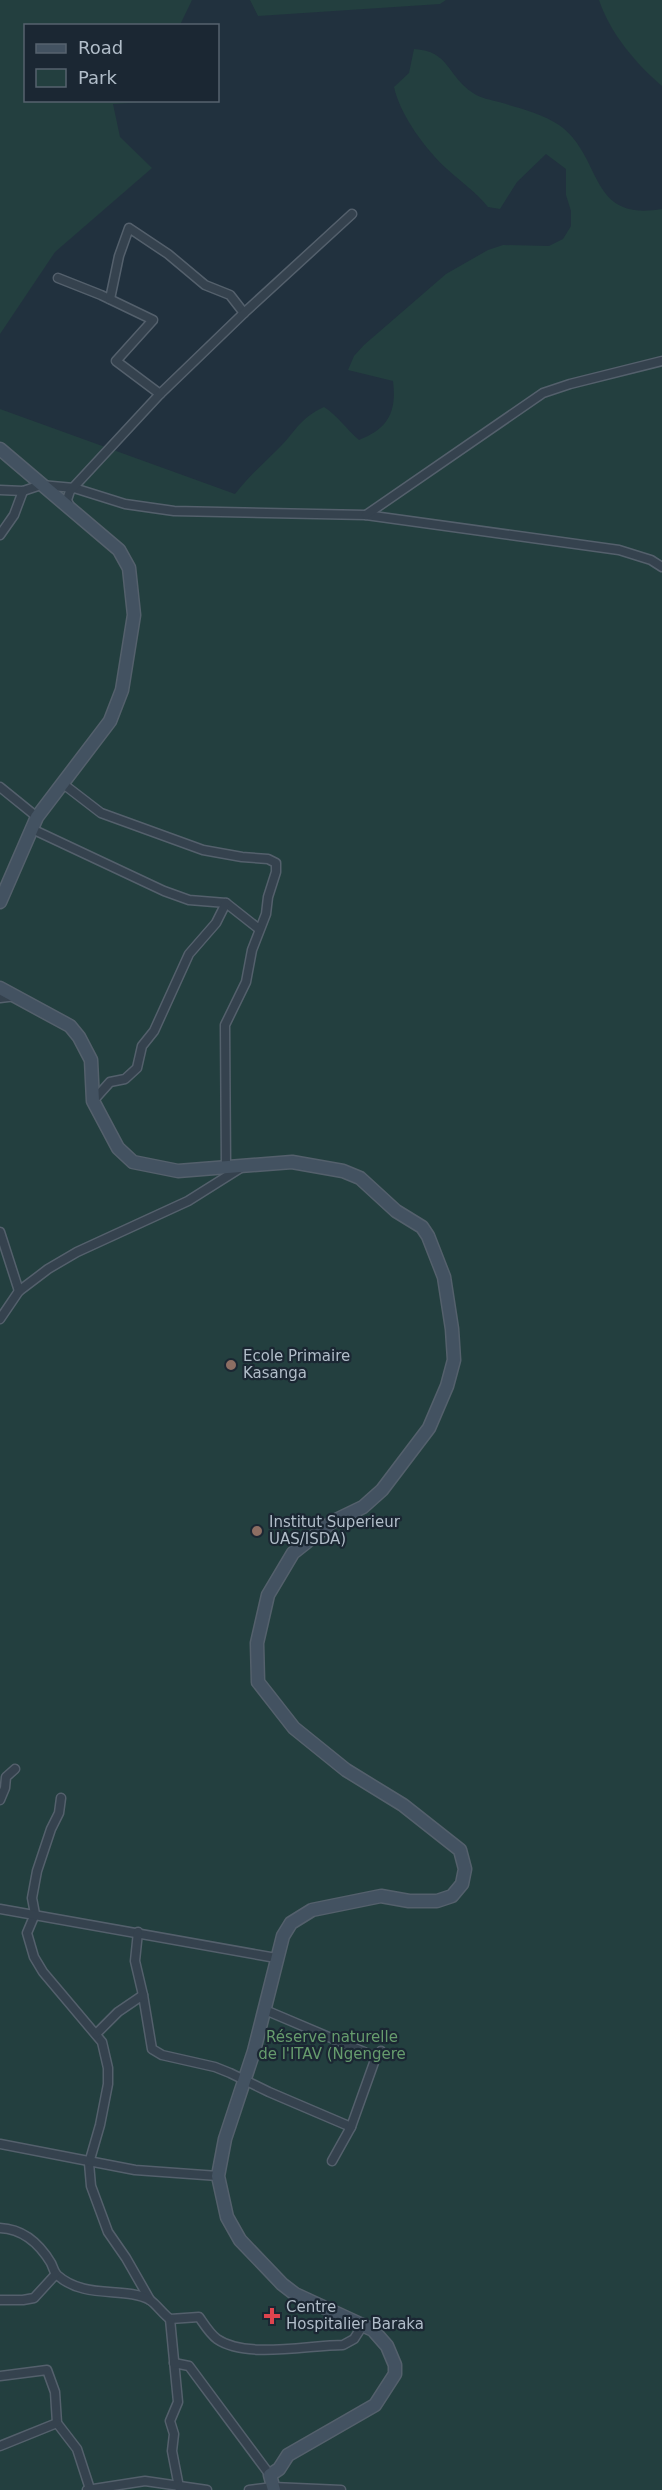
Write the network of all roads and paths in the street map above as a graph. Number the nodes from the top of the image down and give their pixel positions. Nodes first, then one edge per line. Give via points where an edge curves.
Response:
1 (352, 214) dead end
2 (58, 278) dead end
3 (110, 299) junction
4 (244, 313) junction
5 (662, 361) edge
6 (160, 394) junction
7 (0, 449) edge
8 (41, 485) junction
9 (74, 488) junction
10 (0, 490) edge
11 (23, 491) junction
12 (73, 512) junction
13 (366, 515) junction
14 (0, 535) edge
15 (662, 567) edge
16 (62, 783) junction
17 (0, 787) edge
18 (37, 817) junction
19 (32, 829) junction
20 (0, 902) edge
21 (226, 903) junction
22 (259, 928) junction
23 (0, 988) edge
24 (17, 996) junction
25 (0, 998) edge
26 (93, 1101) junction
27 (243, 1167) junction
28 (226, 1168) junction
29 (0, 1232) edge
30 (20, 1292) junction
31 (0, 1319) edge
32 (15, 1769) dead end
33 (61, 1798) dead end
34 (0, 1800) edge
35 (0, 1909) edge
36 (35, 1914) junction
37 (138, 1932) junction
38 (276, 1958) junction
39 (143, 1995) junction
40 (266, 2010) junction
41 (96, 2034) junction
42 (245, 2079) junction
43 (351, 2127) junction
44 (0, 2144) edge
45 (332, 2161) dead end
46 (89, 2163) junction
47 (218, 2176) junction
48 (0, 2228) edge
49 (57, 2274) junction
50 (0, 2300) edge
51 (150, 2300) junction
52 (170, 2319) junction
53 (363, 2325) junction
54 (174, 2363) junction
55 (0, 2376) edge
56 (57, 2423) junction
57 (0, 2446) edge
58 (273, 2484) edge
59 (179, 2487) junction
60 (109, 2488) edge
61 (88, 2490) edge
62 (207, 2490) edge
63 (249, 2490) edge
64 (341, 2490) edge

1 - 4 street
2 - 3 street
3 - 4 street via 129,228 205,285 230,295
3 - 6 street via 153,320 116,361
4 - 6 street
5 - 13 street via 543,393
6 - 9 street
7 - 8 street
8 - 9 street
8 - 11 street
8 - 12 street
9 - 12 street via 67,496
9 - 13 street via 125,504 174,511
10 - 11 street
11 - 14 street via 14,515
12 - 16 street via 119,550 129,568 135,615 122,690 110,722
13 - 15 street via 619,550
16 - 18 street
16 - 22 street via 101,813 203,850 276,863 266,914
17 - 18 street
18 - 19 street
19 - 20 street
19 - 21 street via 164,891 189,900
21 - 22 street
21 - 26 street via 216,923 189,954 154,1031 142,1046 137,1068 125,1079 110,1082
22 - 28 street via 246,982 225,1024
23 - 24 street
24 - 25 street
24 - 26 street via 70,1026 79,1038 91,1060
26 - 28 street via 118,1148 133,1162 178,1171
27 - 28 street
27 - 30 street via 188,1201 77,1252
27 - 38 street via 292,1162 343,1171 360,1178 396,1211 422,1227 444,1277 454,1360 429,1428 382,1490 293,1553 268,1595 257,1643 258,1682 294,1728 346,1770 403,1805 460,1850 465,1869 462,1884 452,1896 437,1901 381,1896 312,1910 291,1923
29 - 30 street
30 - 31 street
32 - 34 street via 6,1776
33 - 36 street via 37,1871 32,1898
35 - 36 street
36 - 37 street
36 - 41 street via 27,1933 34,1957
37 - 38 street
37 - 39 street via 135,1960
38 - 40 street
39 - 41 street
39 - 42 street via 152,2049
40 - 42 street
40 - 43 street via 378,2054
41 - 46 street via 105,2051 108,2084
42 - 43 street
42 - 47 street via 229,2123
43 - 45 street
44 - 46 street
46 - 47 street
46 - 51 street via 91,2186 108,2232
47 - 53 street via 227,2217 240,2240 271,2273 295,2294
48 - 49 street via 16,2230 34,2242
49 - 50 street via 34,2298
49 - 51 street via 94,2292
51 - 52 street
52 - 53 street via 199,2317 218,2340 232,2347 266,2349 344,2345 354,2339
52 - 54 street
53 - 58 street via 387,2346 395,2365 390,2383 375,2405 288,2455
54 - 58 street via 189,2366 256,2453
54 - 59 street via 178,2402 170,2421
55 - 56 street via 46,2370 55,2392
56 - 57 street
56 - 61 street via 77,2450
58 - 63 street
58 - 64 street
59 - 60 street via 145,2481
59 - 62 street
60 - 61 street

